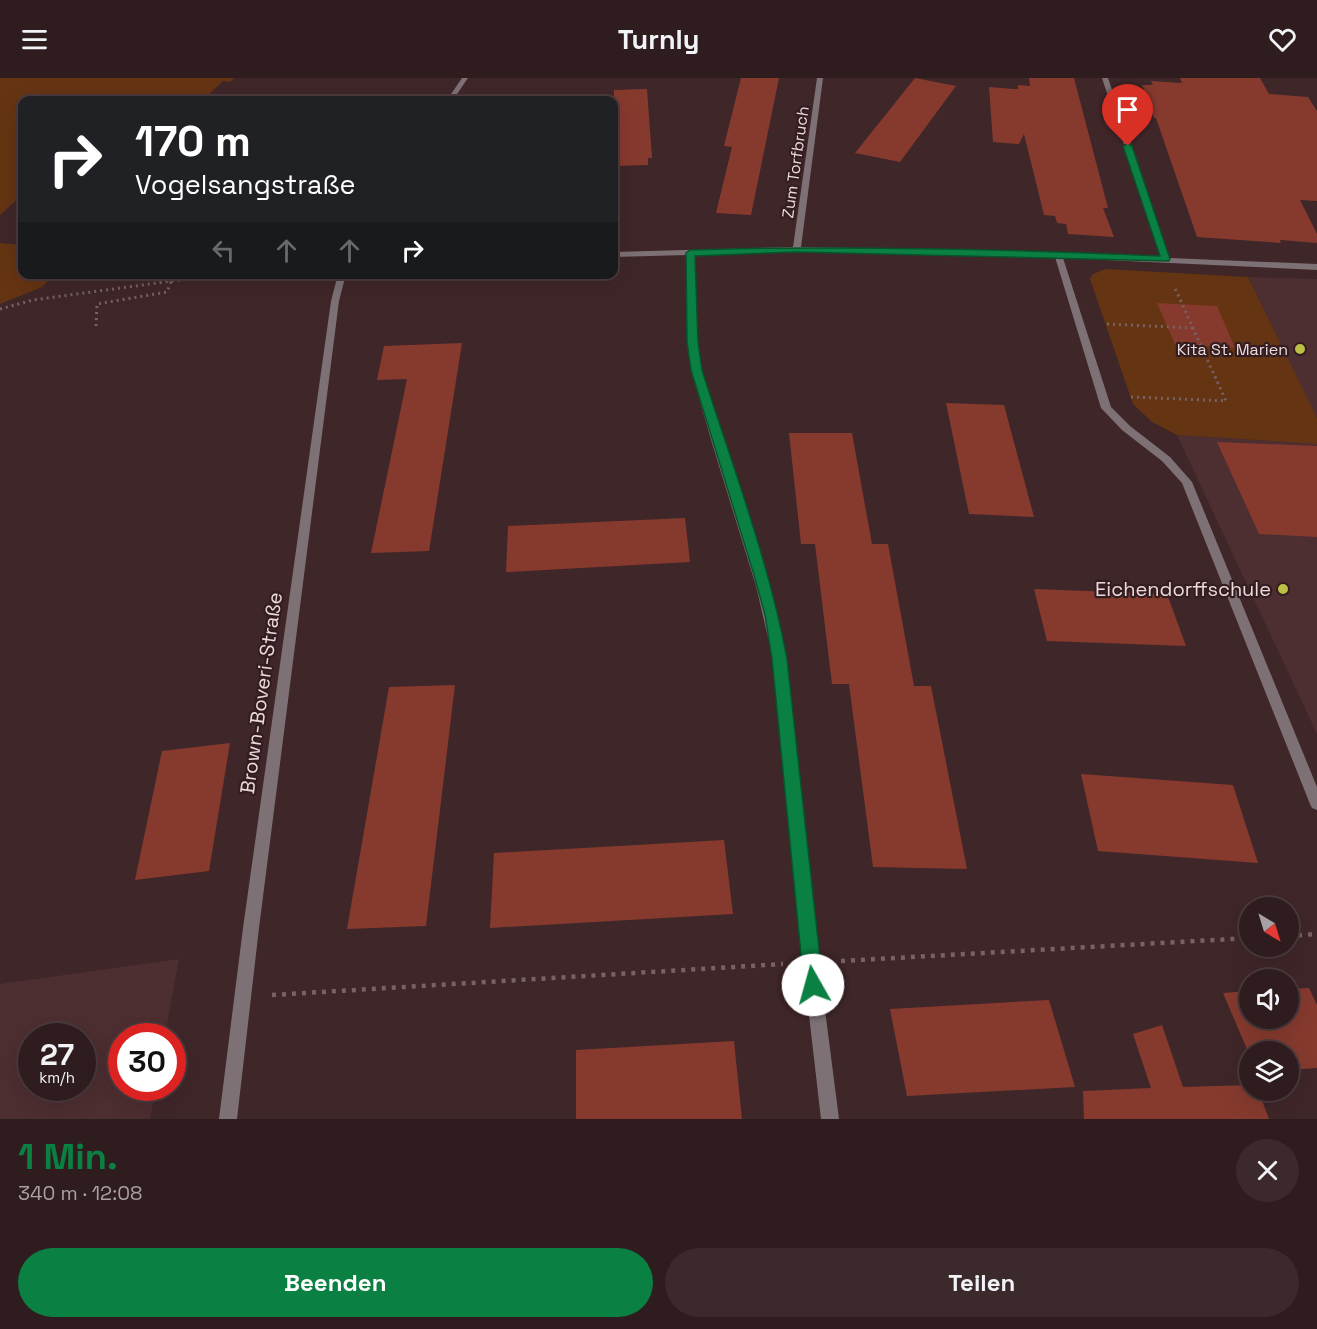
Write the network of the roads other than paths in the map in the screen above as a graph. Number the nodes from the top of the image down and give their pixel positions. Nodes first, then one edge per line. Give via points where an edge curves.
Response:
1 (465, 78) edge
2 (820, 78) edge
3 (1105, 78) edge
4 (453, 96) edge
5 (797, 249) junction
6 (690, 253) junction
7 (618, 255) edge
8 (1058, 255) junction
9 (1166, 259) junction
10 (1317, 267) edge
11 (341, 279) edge
12 (1317, 804) edge
13 (228, 1119) edge
14 (830, 1119) edge

1 - 4 street
2 - 5 street, Zum Torfbruch
3 - 9 street
5 - 6 street
5 - 8 street
6 - 7 street
6 - 14 street via 696,370 772,615
8 - 9 street
8 - 12 street via 1106,408 1187,482
9 - 10 street
11 - 13 street, Brown-Boveri-Straße via 322,395

